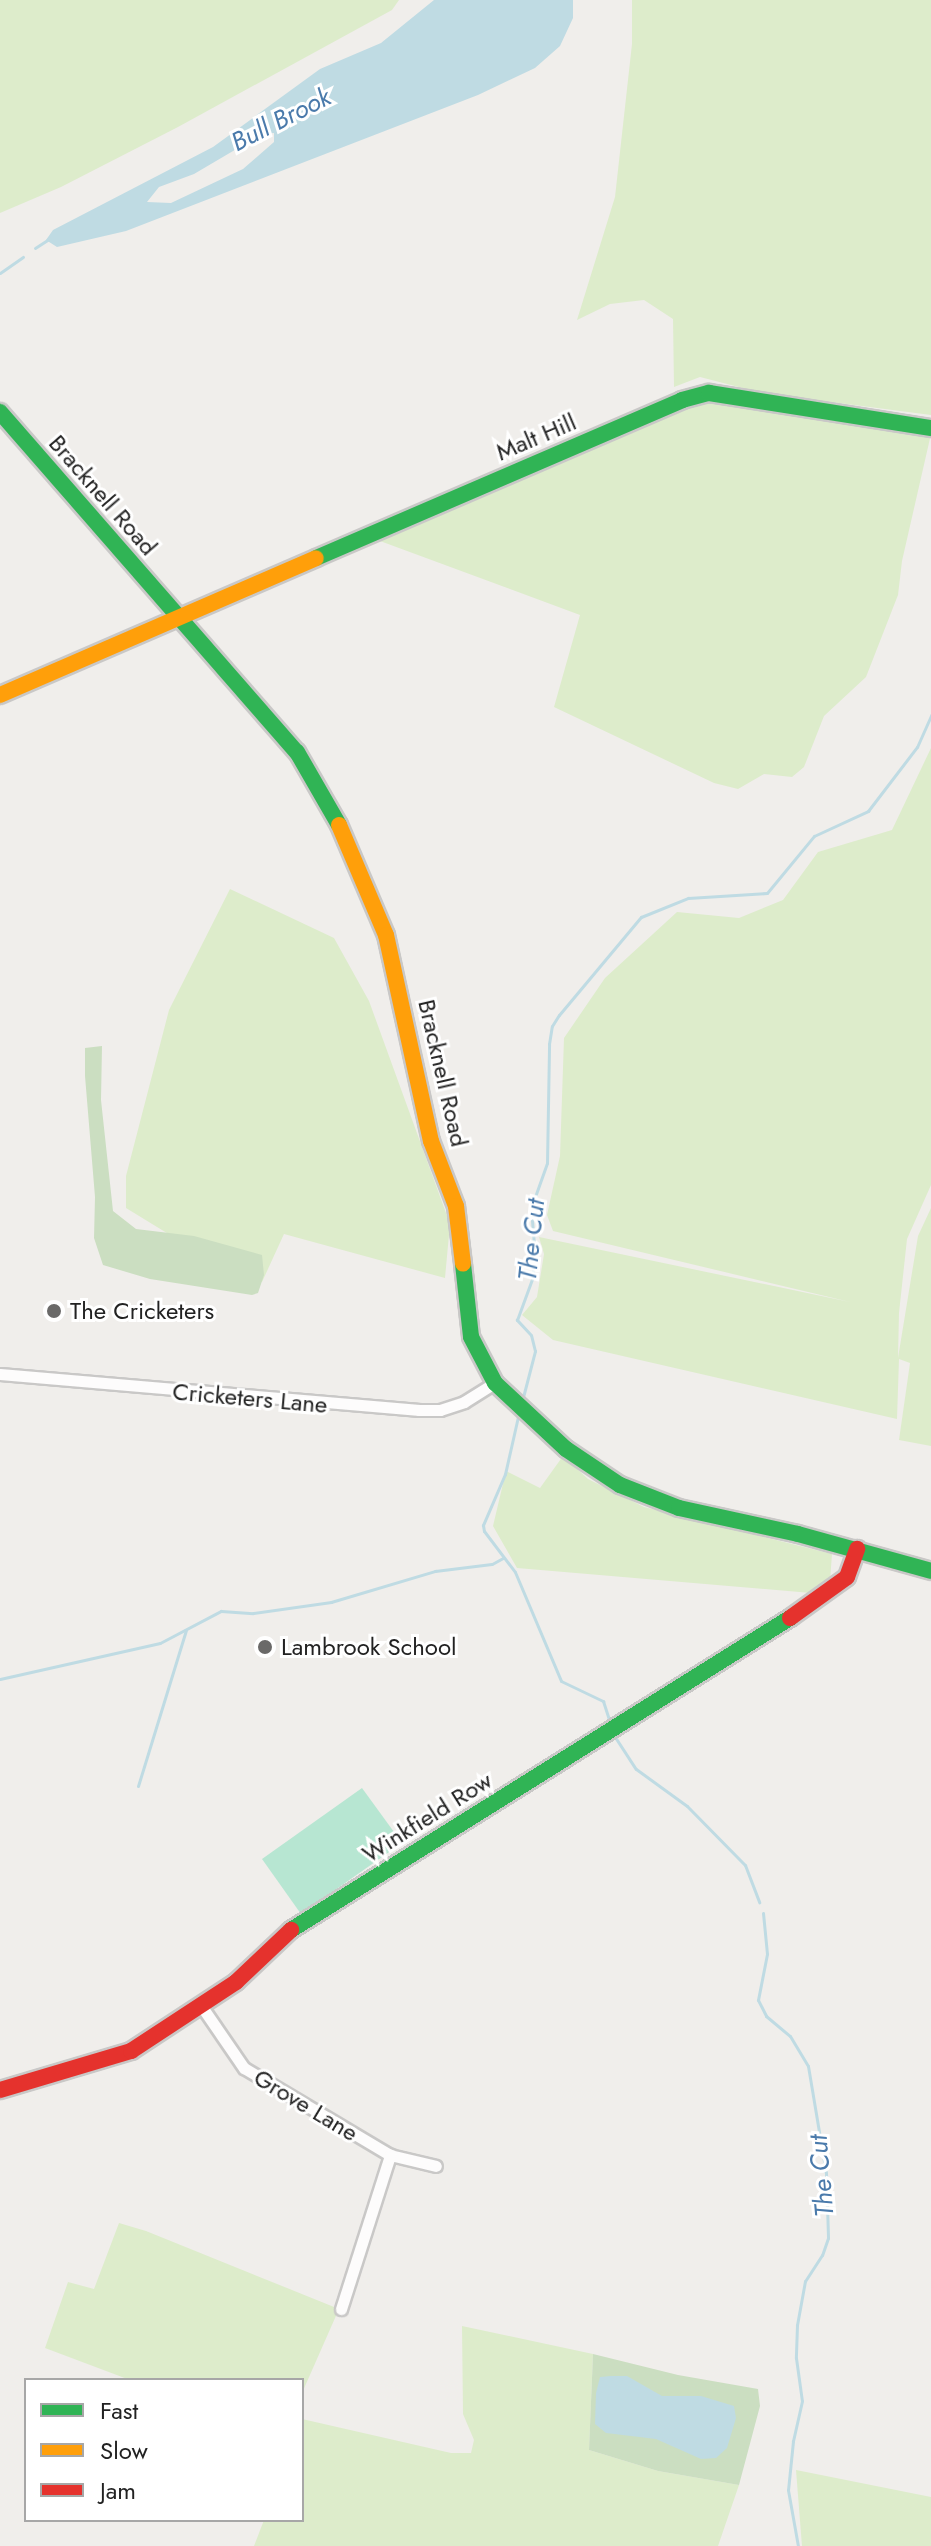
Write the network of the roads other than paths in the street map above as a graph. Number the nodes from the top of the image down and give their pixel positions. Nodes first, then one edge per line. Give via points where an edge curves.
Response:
1 (0, 412) edge
2 (931, 428) edge
3 (178, 618) junction
4 (0, 695) edge
5 (0, 1374) edge
6 (495, 1383) junction
7 (857, 1549) junction
8 (931, 1571) edge
9 (202, 2007) junction
10 (0, 2090) edge
11 (390, 2155) junction
12 (436, 2166) dead end
13 (341, 2309) dead end

1 - 3 main road, Bracknell Road
2 - 3 main road, Malt Hill via 709,393 682,400
3 - 4 main road, Malt Hill
3 - 6 main road, Bracknell Road via 297,752 348,841 386,935 431,1141 456,1206 471,1337
5 - 6 street, Cricketers Lane via 419,1410 464,1402
6 - 7 main road, Bracknell Road via 566,1449 620,1485 679,1508
7 - 8 main road, Bracknell Road
7 - 9 main road, Winkfield Row via 853,1568 828,1593 280,1937 236,1982
9 - 10 main road, Winkfield Row via 131,2051
9 - 11 street, Grove Lane via 244,2068
11 - 12 street, Grove Lane
11 - 13 street

